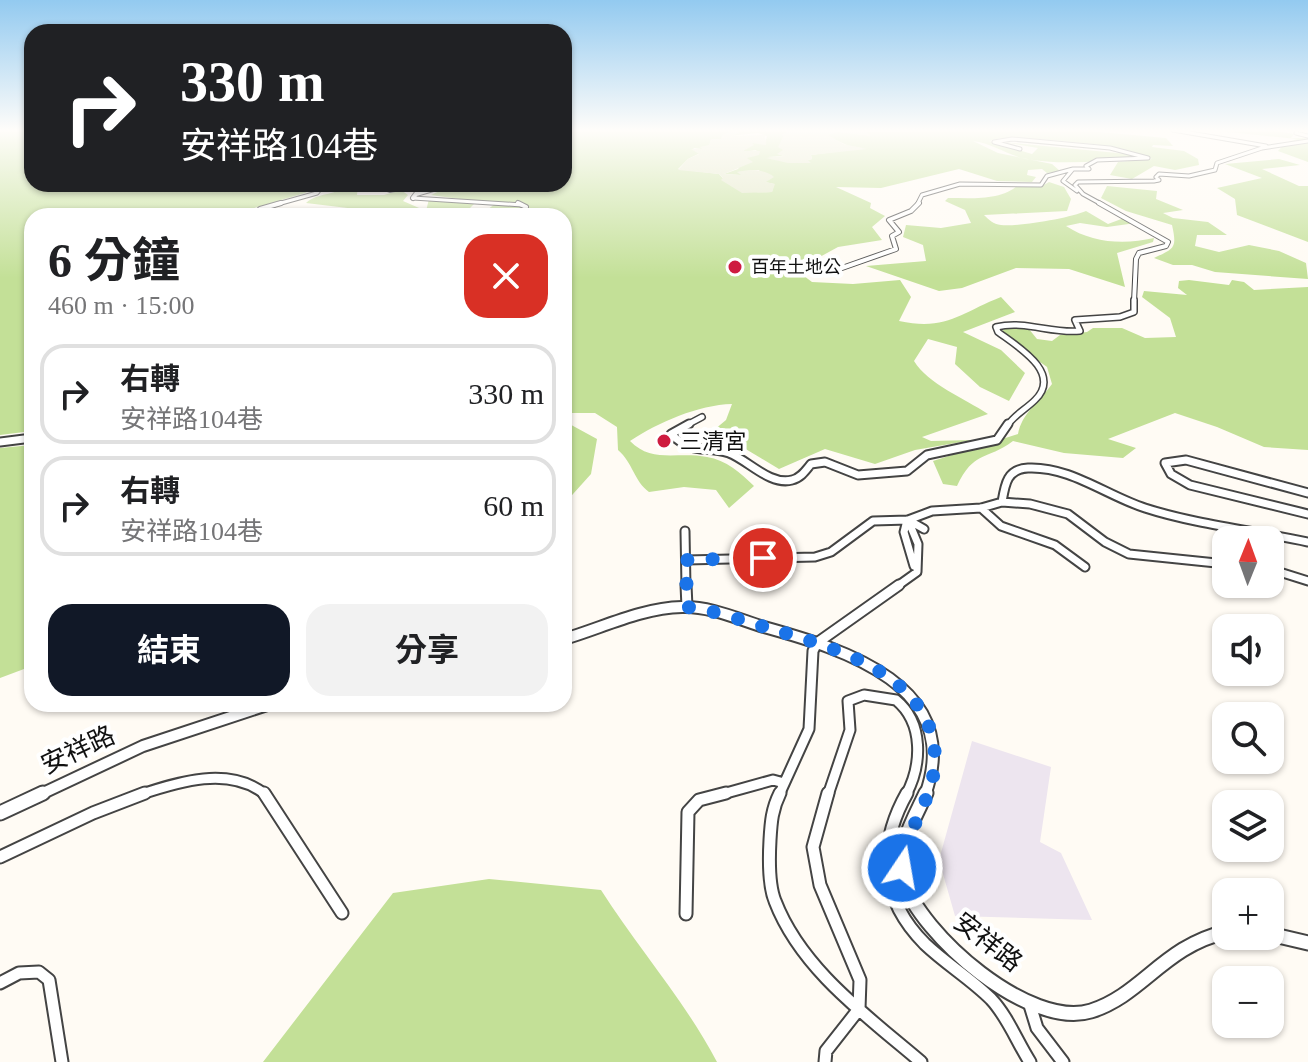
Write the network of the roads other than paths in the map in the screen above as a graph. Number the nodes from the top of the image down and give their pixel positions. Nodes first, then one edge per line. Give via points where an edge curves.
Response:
1 (1045, 180) edge
2 (1064, 180) edge
3 (1159, 180) edge
4 (318, 192) edge
5 (423, 192) edge
6 (1083, 194) junction
7 (413, 198) joint
8 (264, 208) edge
9 (525, 208) edge
10 (823, 265) dead end
11 (702, 417) dead end
12 (24, 439) edge
13 (0, 442) edge
14 (1308, 493) edge
15 (1002, 502) junction
16 (981, 508) junction
17 (1308, 514) edge
18 (908, 520) junction
19 (924, 529) dead end
20 (685, 531) dead end
21 (1308, 542) edge
22 (686, 560) junction
23 (1212, 563) edge
24 (1085, 567) dead end
25 (1284, 573) edge
26 (1308, 581) edge
27 (687, 607) junction
28 (572, 636) edge
29 (817, 643) junction
30 (246, 712) edge
31 (784, 783) junction
32 (0, 813) edge
33 (0, 857) edge
34 (342, 913) dead end
35 (686, 914) dead end
36 (1212, 936) edge
37 (1284, 937) edge
38 (1308, 943) edge
39 (0, 983) edge
40 (1028, 1000) junction
41 (859, 1009) junction
42 (62, 1062) edge
43 (825, 1062) edge
44 (921, 1062) edge
45 (1030, 1062) edge
46 (1063, 1062) edge

1 - 10 street via 1041,185 960,184 922,195 914,209 889,220 899,232 892,236 896,249 842,268
2 - 6 street
3 - 6 street via 1078,182
4 - 8 street
5 - 7 street
6 - 11 street via 1168,242 1136,259 1134,312 1079,318 1075,320 1080,331 1068,333 1021,321 996,327 1035,361 1043,385 1040,395 1016,414 997,440 927,455 907,471 858,475 825,462 811,464 804,474 788,480 723,451 692,451 671,434
7 - 9 street via 518,203
12 - 13 street
14 - 17 street via 1186,460 1165,463 1174,478 1190,485
15 - 16 street
15 - 21 street via 1012,472 1060,472 1145,508
15 - 23 street via 1068,514 1129,554
16 - 18 street via 932,511
16 - 24 street via 1001,526 1055,545
18 - 19 street
18 - 22 street via 873,521 831,552 815,557
18 - 29 street via 904,532 917,572
20 - 22 street
22 - 27 street
25 - 26 street
27 - 28 street, 安祥路 via 656,610
27 - 29 street, 安祥路
29 - 31 street via 809,729
29 - 40 street, 安祥路 via 880,670 924,716 934,773 901,854 905,886 912,903 945,943
30 - 32 street, 安祥路 via 143,746
31 - 35 street via 773,780 691,805
31 - 41 street via 772,809 774,899 806,956
33 - 34 street via 161,787 197,778 240,778 265,793
36 - 40 street, 安祥路 via 1184,945 1112,1001 1084,1014
37 - 38 street
39 - 42 street via 19,973 39,972 49,980
40 - 46 street via 1033,1023
41 - 43 street via 826,1051
41 - 44 street
41 - 45 street via 860,980 820,885 813,847 850,730 848,701 854,696 881,696 895,699 907,711 920,757 919,772 888,835 885,860 895,898 929,950 991,999

